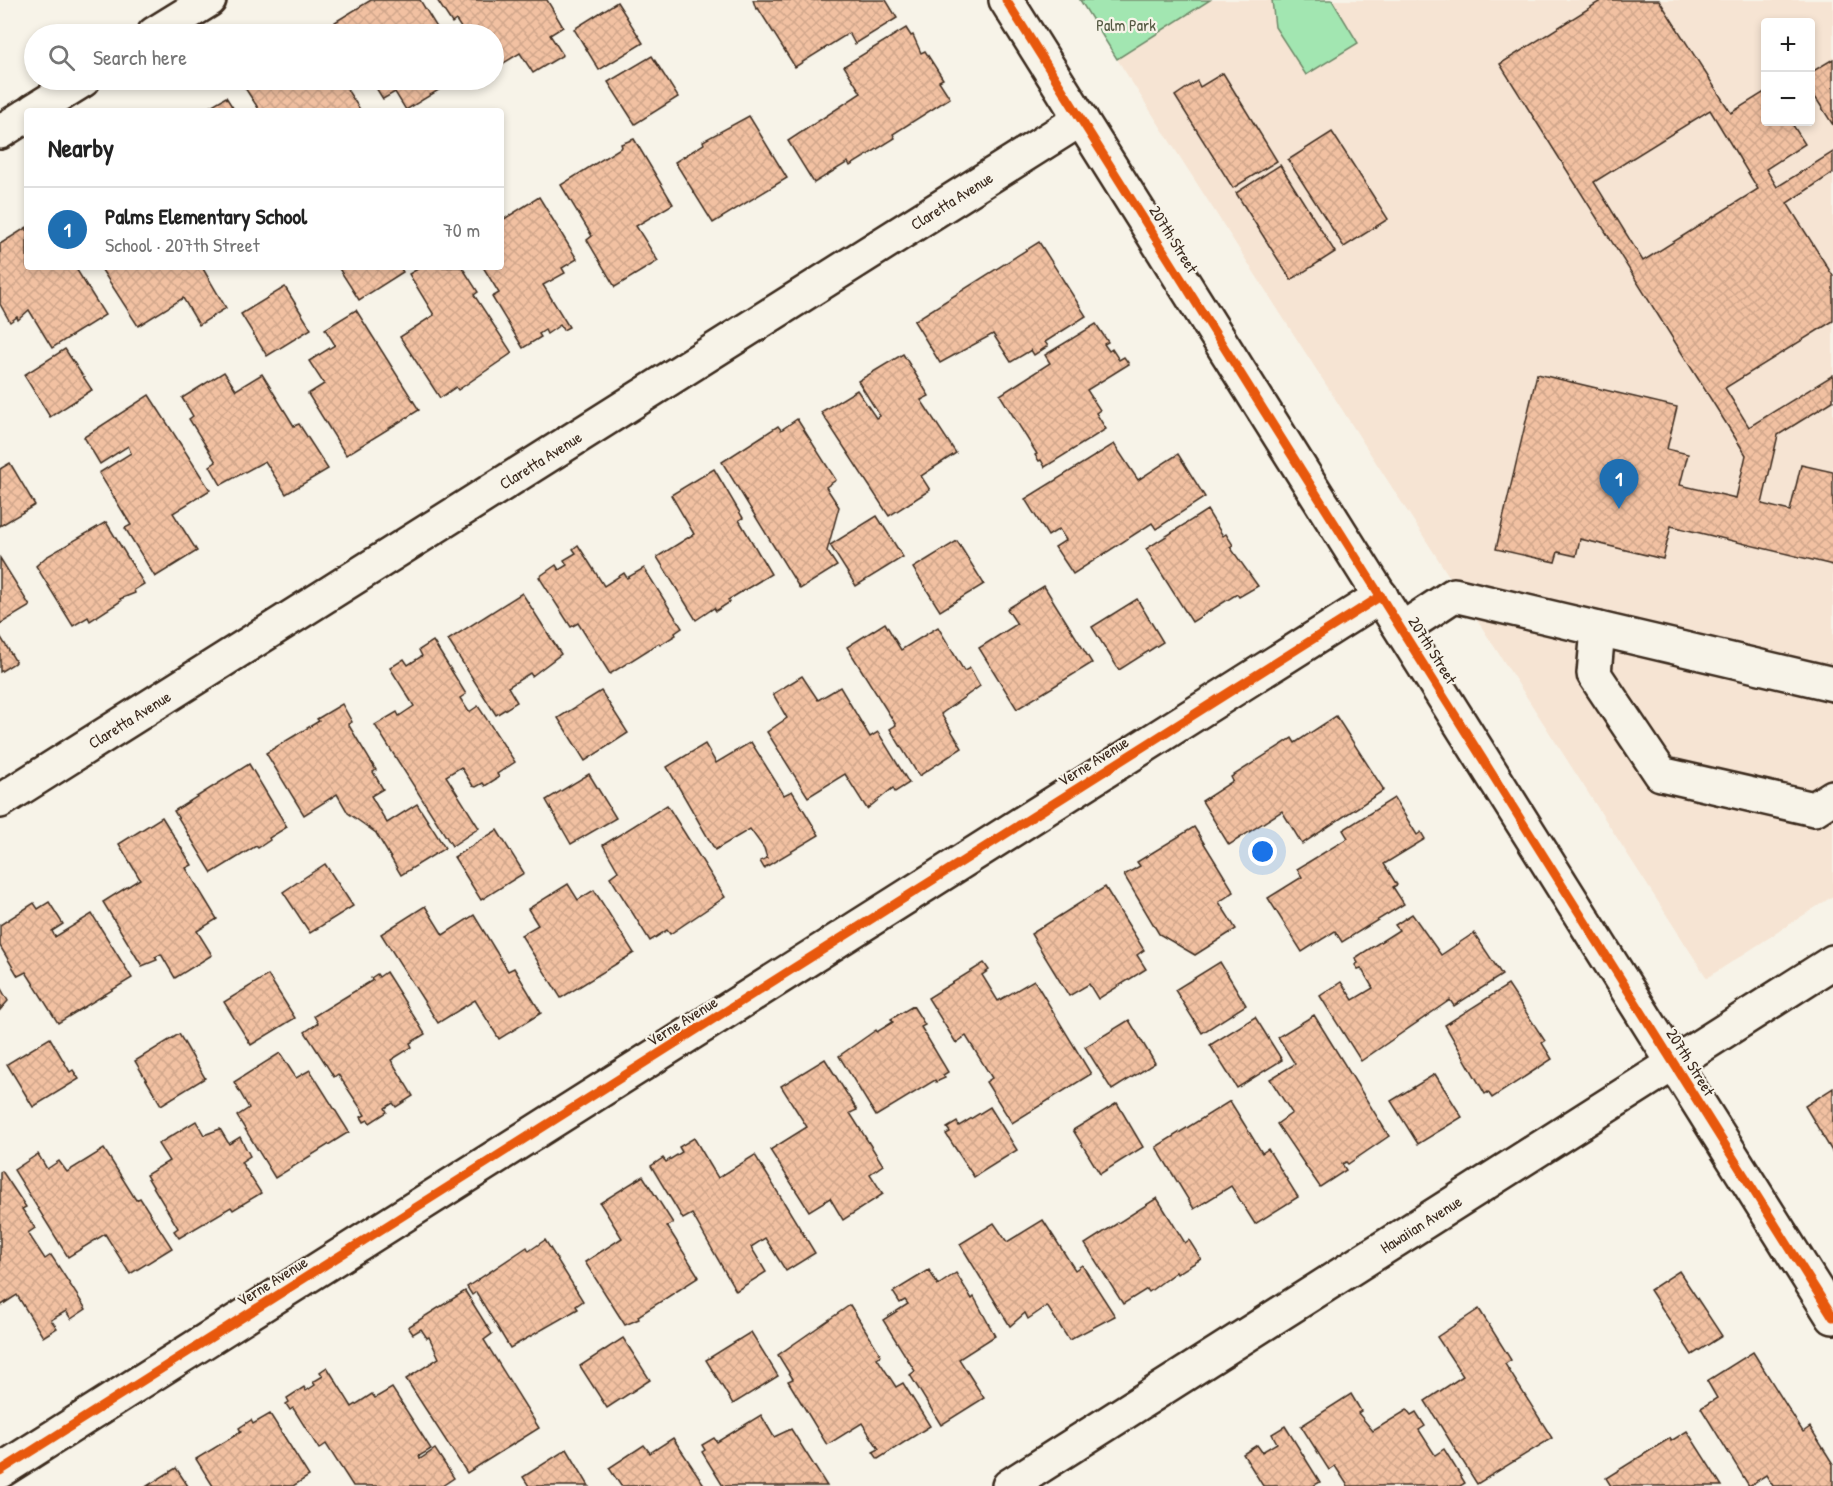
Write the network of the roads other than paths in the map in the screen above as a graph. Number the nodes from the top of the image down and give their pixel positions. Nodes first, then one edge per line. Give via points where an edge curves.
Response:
1 (209, 0) edge
2 (1006, 0) edge
3 (170, 24) edge
4 (67, 90) edge
5 (38, 108) edge
6 (24, 117) edge
7 (1081, 119) junction
8 (0, 132) edge
9 (1381, 596) junction
10 (1402, 629) junction
11 (1598, 629) junction
12 (1833, 684) edge
13 (1833, 796) edge
14 (0, 801) edge
15 (1833, 962) edge
16 (1674, 1063) junction
17 (1833, 1317) edge
18 (0, 1471) edge
19 (1009, 1486) edge

1 - 3 street
2 - 7 street, 207th Street
4 - 5 street
6 - 8 street
7 - 9 street, 207th Street
7 - 14 street, Claretta Avenue
9 - 10 street, 207th Street
9 - 18 street, Verne Avenue
10 - 11 street via 1454,595
10 - 16 street, 207th Street
11 - 12 street
11 - 13 street via 1594,674 1661,774 1814,809
15 - 16 street, Hawaiian Avenue
16 - 17 street, 207th Street
16 - 19 street, Hawaiian Avenue

